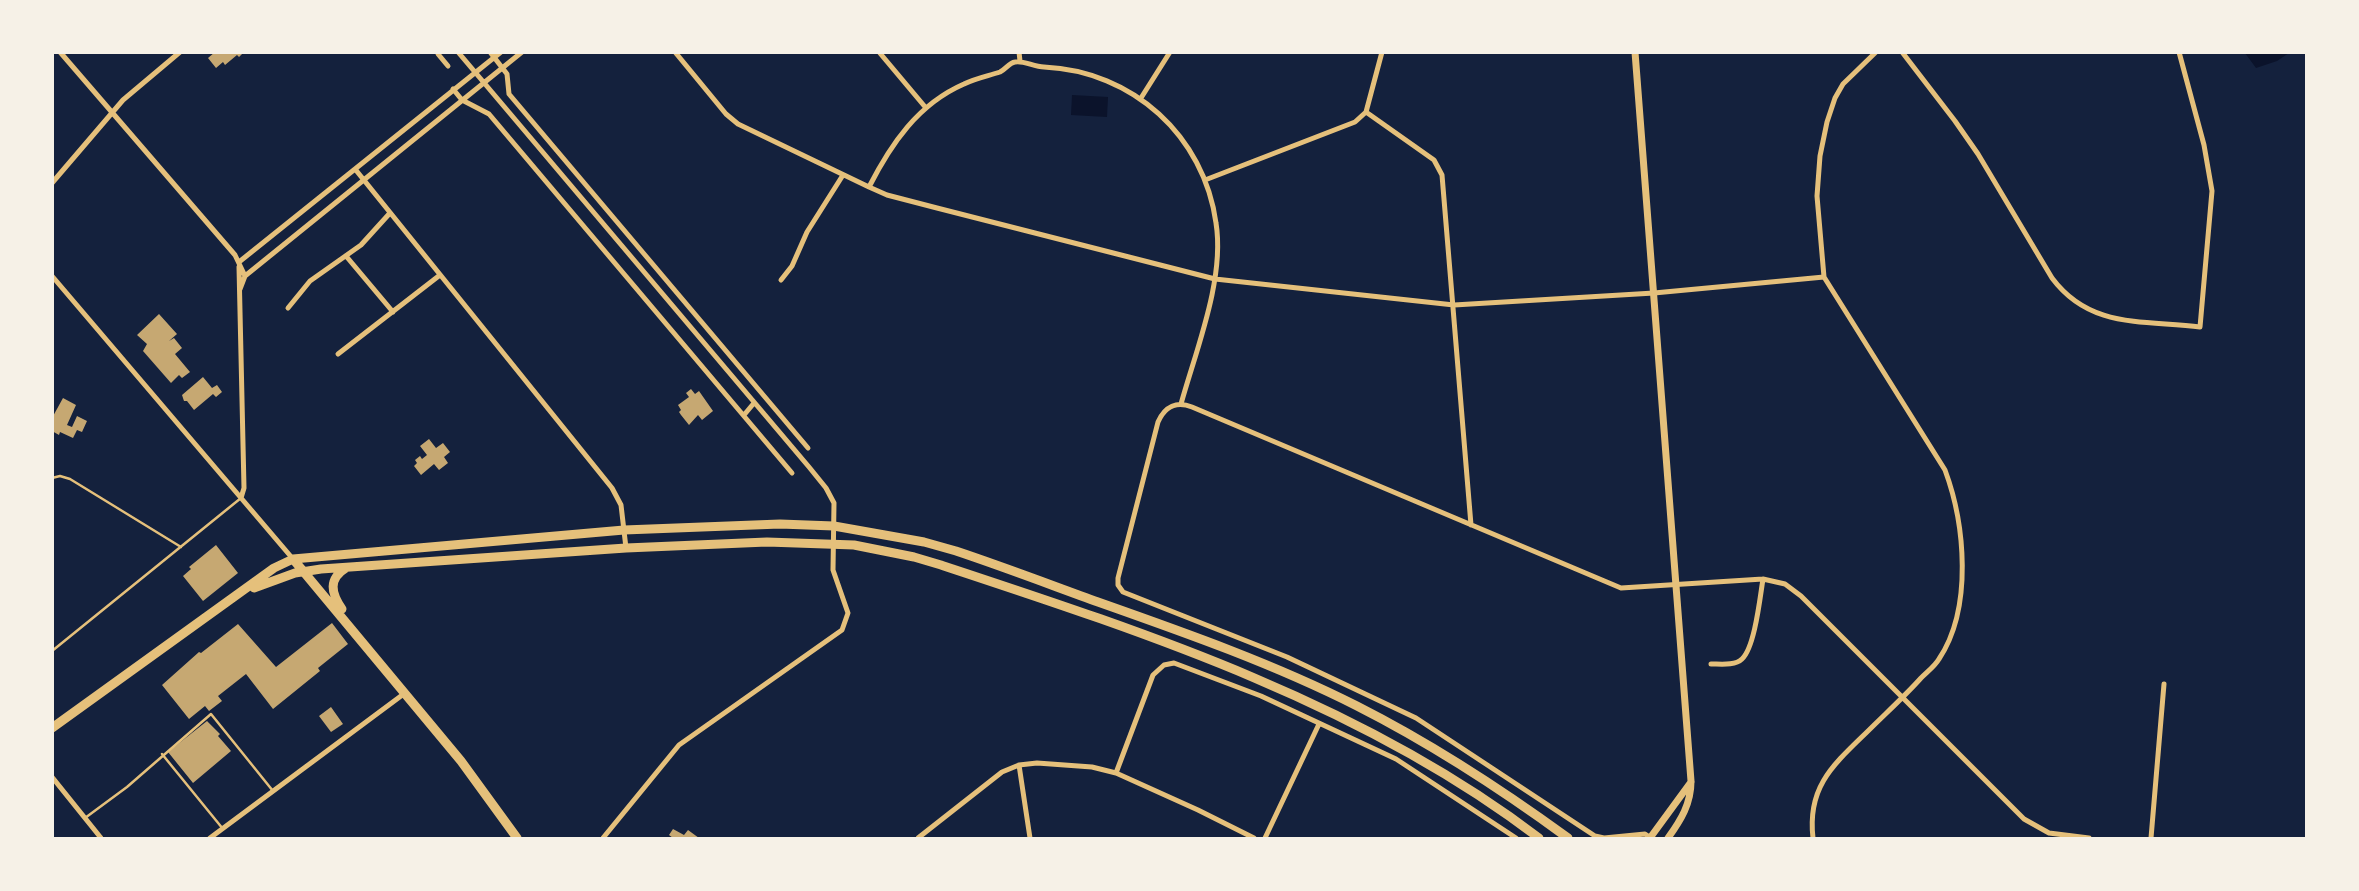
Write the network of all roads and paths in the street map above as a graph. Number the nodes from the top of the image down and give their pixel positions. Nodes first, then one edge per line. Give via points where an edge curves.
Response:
1 (60, 52) edge
2 (180, 52) edge
3 (458, 52) edge
4 (490, 52) edge
5 (500, 52) edge
6 (522, 52) edge
7 (674, 52) edge
8 (879, 52) edge
9 (1020, 52) edge
10 (1170, 52) edge
11 (1382, 52) edge
12 (1635, 52) edge
13 (1876, 52) edge
14 (1902, 52) edge
15 (2179, 52) edge
16 (438, 53) edge
17 (494, 57) junction
18 (1020, 61) junction
19 (448, 66) dead end
20 (503, 68) junction
21 (474, 73) junction
22 (484, 83) junction
23 (453, 89) junction
24 (1142, 98) junction
25 (462, 100) junction
26 (926, 108) junction
27 (1366, 112) junction
28 (111, 114) junction
29 (355, 169) junction
30 (842, 175) junction
31 (364, 180) junction
32 (1205, 180) junction
33 (52, 183) edge
34 (869, 187) junction
35 (390, 213) junction
36 (346, 256) junction
37 (239, 262) junction
38 (440, 275) junction
39 (52, 276) edge
40 (245, 276) junction
41 (1824, 277) junction
42 (1215, 279) junction
43 (781, 280) dead end
44 (240, 289) junction
45 (1654, 293) junction
46 (1454, 305) junction
47 (288, 308) dead end
48 (393, 312) junction
49 (338, 354) dead end
50 (754, 404) junction
51 (1181, 404) junction
52 (744, 415) junction
53 (808, 448) dead end
54 (792, 473) dead end
55 (52, 478) edge
56 (241, 498) junction
57 (1471, 525) junction
58 (834, 526) junction
59 (624, 530) junction
60 (833, 544) junction
61 (181, 547) junction
62 (626, 548) junction
63 (293, 559) junction
64 (349, 566) junction
65 (303, 571) junction
66 (1763, 579) junction
67 (1676, 585) junction
68 (244, 592) junction
69 (352, 630) junction
70 (52, 651) edge
71 (1711, 664) dead end
72 (2164, 684) dead end
73 (404, 693) junction
74 (1902, 698) junction
75 (1319, 724) junction
76 (52, 728) edge
77 (162, 754) junction
78 (1019, 765) junction
79 (1116, 773) junction
80 (52, 777) edge
81 (1691, 781) junction
82 (274, 792) junction
83 (85, 818) junction
84 (223, 829) junction
85 (101, 838) edge
86 (210, 838) edge
87 (517, 838) edge
88 (603, 838) edge
89 (918, 838) edge
90 (1030, 838) edge
91 (1254, 838) edge
92 (1266, 838) edge
93 (1516, 838) edge
94 (1538, 838) edge
95 (1568, 838) edge
96 (1650, 838) edge
97 (1668, 838) edge
98 (1813, 838) edge
99 (2090, 838) edge
100 (2151, 838) edge

1 - 28 street
2 - 28 street
3 - 21 street
4 - 17 street
5 - 17 street
6 - 20 street
7 - 30 street via 738,124
8 - 26 street
9 - 18 street
10 - 24 street
11 - 27 street
12 - 45 street
13 - 41 street via 1843,84 1827,122 1817,196
14 - 15 street via 1978,154 2052,278 2066,294 2082,307 2111,319 2200,327 2212,191 2204,145
16 - 19 street
17 - 20 street
17 - 21 street
18 - 24 street via 1031,67 1067,69 1093,75
18 - 26 street via 961,85
20 - 22 street
20 - 53 street via 509,94
21 - 22 street
21 - 23 street
22 - 25 street
22 - 50 street
23 - 25 street
23 - 29 street
24 - 32 street via 1184,140
25 - 31 street
25 - 52 street via 489,114
26 - 34 street via 899,136
27 - 32 street via 1354,122
27 - 46 street via 1430,157 1439,168 1443,180
28 - 33 street
28 - 37 street
29 - 31 street
29 - 37 street
30 - 34 street
30 - 43 street
31 - 35 street
31 - 40 street
32 - 42 street via 1217,225
34 - 42 street via 887,195
35 - 36 street
35 - 38 street
36 - 47 street via 310,281
36 - 48 street
37 - 40 street
37 - 44 street
38 - 48 street
38 - 59 street via 612,488 621,505
39 - 56 street
40 - 44 street
41 - 45 street
41 - 74 street via 1945,470 1960,525 1963,566 1953,626 1939,659
42 - 46 street
42 - 51 street
44 - 56 street via 244,488
45 - 46 street
45 - 67 street
46 - 57 street
48 - 49 street
50 - 52 street
50 - 58 street via 832,497
51 - 57 street
51 - 96 street via 1166,410 1158,422 1118,578 1123,592 1280,654 1395,707 1595,836 1645,834
52 - 54 street
55 - 61 lane via 70,478
56 - 61 lane
56 - 63 street
57 - 67 street via 1621,588
58 - 59 main road via 780,524
58 - 60 street
58 - 95 main road via 956,551 1190,634 1284,672 1426,743
59 - 62 street
59 - 63 main road
60 - 62 main road via 767,542
60 - 88 street via 833,570 848,613 842,630 679,746
60 - 94 main road via 914,557 941,565 1229,667 1399,748 1464,786
61 - 70 lane
62 - 64 main road
63 - 65 main road
63 - 68 main road via 274,568
64 - 65 main road
64 - 69 main road via 335,577 332,589
65 - 68 main road
65 - 69 main road
66 - 67 street
66 - 71 street via 1756,623 1746,654 1739,661
66 - 74 street via 1778,582 1796,592
67 - 81 street
68 - 76 main road
69 - 73 main road
72 - 100 street
73 - 82 street
73 - 87 main road via 467,769
74 - 98 street via 1838,760 1824,778 1814,807
74 - 99 street via 2030,824 2049,833
75 - 79 street via 1261,696 1180,664 1169,663 1153,675
75 - 92 street
75 - 93 street via 1396,760
77 - 82 lane via 210,714
77 - 83 lane
77 - 84 lane
78 - 79 street via 1073,765
78 - 89 street via 1002,772
78 - 90 street
79 - 91 street
80 - 83 street
81 - 96 street
81 - 97 street via 1686,809
82 - 84 street
83 - 85 street
84 - 86 street

